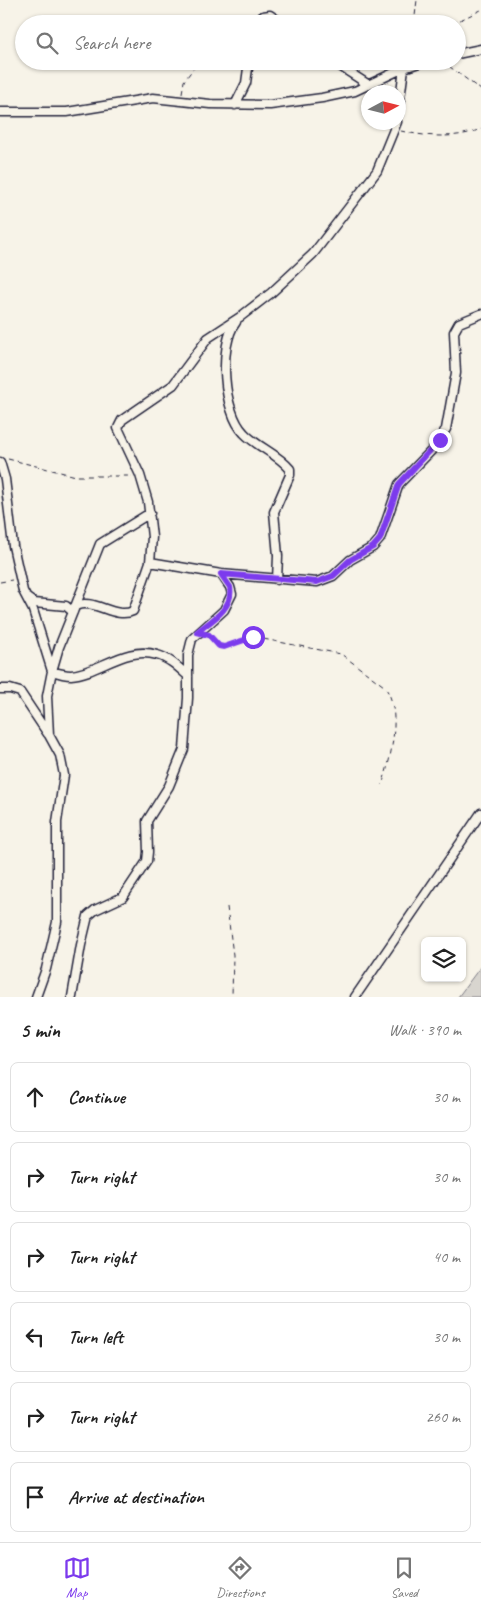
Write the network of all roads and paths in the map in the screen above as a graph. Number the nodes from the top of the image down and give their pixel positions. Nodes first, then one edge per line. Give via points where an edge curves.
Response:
1 (417, 0) edge
2 (481, 10) edge
3 (415, 15) edge
4 (466, 17) edge
5 (481, 49) edge
6 (466, 52) edge
7 (192, 70) edge
8 (248, 70) edge
9 (346, 70) edge
10 (400, 70) edge
11 (404, 70) edge
12 (454, 70) edge
13 (369, 85) joint
14 (402, 85) edge
15 (361, 88) edge
16 (481, 90) edge
17 (184, 101) junction
18 (235, 105) junction
19 (0, 112) edge
20 (406, 129) edge
21 (481, 129) edge
22 (394, 130) edge
23 (481, 314) edge
24 (240, 318) junction
25 (2, 461) edge
26 (140, 475) junction
27 (150, 513) junction
28 (150, 562) junction
29 (221, 574) junction
30 (21, 579) junction
31 (277, 580) junction
32 (0, 582) edge
33 (27, 598) junction
34 (74, 609) junction
35 (197, 632) junction
36 (52, 672) junction
37 (188, 676) junction
38 (0, 690) edge
39 (49, 735) junction
40 (382, 785) dead end
41 (481, 813) edge
42 (227, 907) dead end
43 (36, 997) edge
44 (72, 997) edge
45 (232, 997) edge
46 (354, 997) edge

1 - 3 path
2 - 4 path
5 - 6 street
7 - 17 path via 184,81
8 - 18 street via 246,83
9 - 13 street
10 - 13 street
11 - 14 street
12 - 16 path
15 - 18 street via 270,105
17 - 18 street
17 - 19 street via 146,98 67,112
20 - 21 path via 419,134 455,136
22 - 24 street via 377,171 313,254
23 - 31 street via 459,323 454,332 456,373 446,429 431,451 399,484 380,539 326,580
24 - 26 street via 204,342 173,385 122,420 118,428 121,438
24 - 31 street via 230,332 227,353 227,396 231,415 243,432 290,469 274,512
25 - 26 path via 17,460 76,476
25 - 30 street via 13,546
26 - 27 street
27 - 28 street
27 - 34 street via 100,544
28 - 29 street
28 - 34 street via 133,611 123,613 86,604
29 - 31 street
29 - 35 street via 230,587 229,602
30 - 32 path
30 - 33 street
33 - 34 street via 34,603
33 - 36 street
34 - 36 street
35 - 37 street via 189,648
35 - 40 path via 209,635 224,647 253,637 331,651 352,661 384,686 389,691 394,742
36 - 37 street via 76,674 109,661 155,654 173,662
36 - 39 street via 47,696
37 - 44 street via 184,750 169,786 147,821 147,861 123,897 88,916
38 - 39 street via 20,692
39 - 43 street via 60,755 64,775 57,822 57,922
41 - 46 street
42 - 45 path via 233,955

